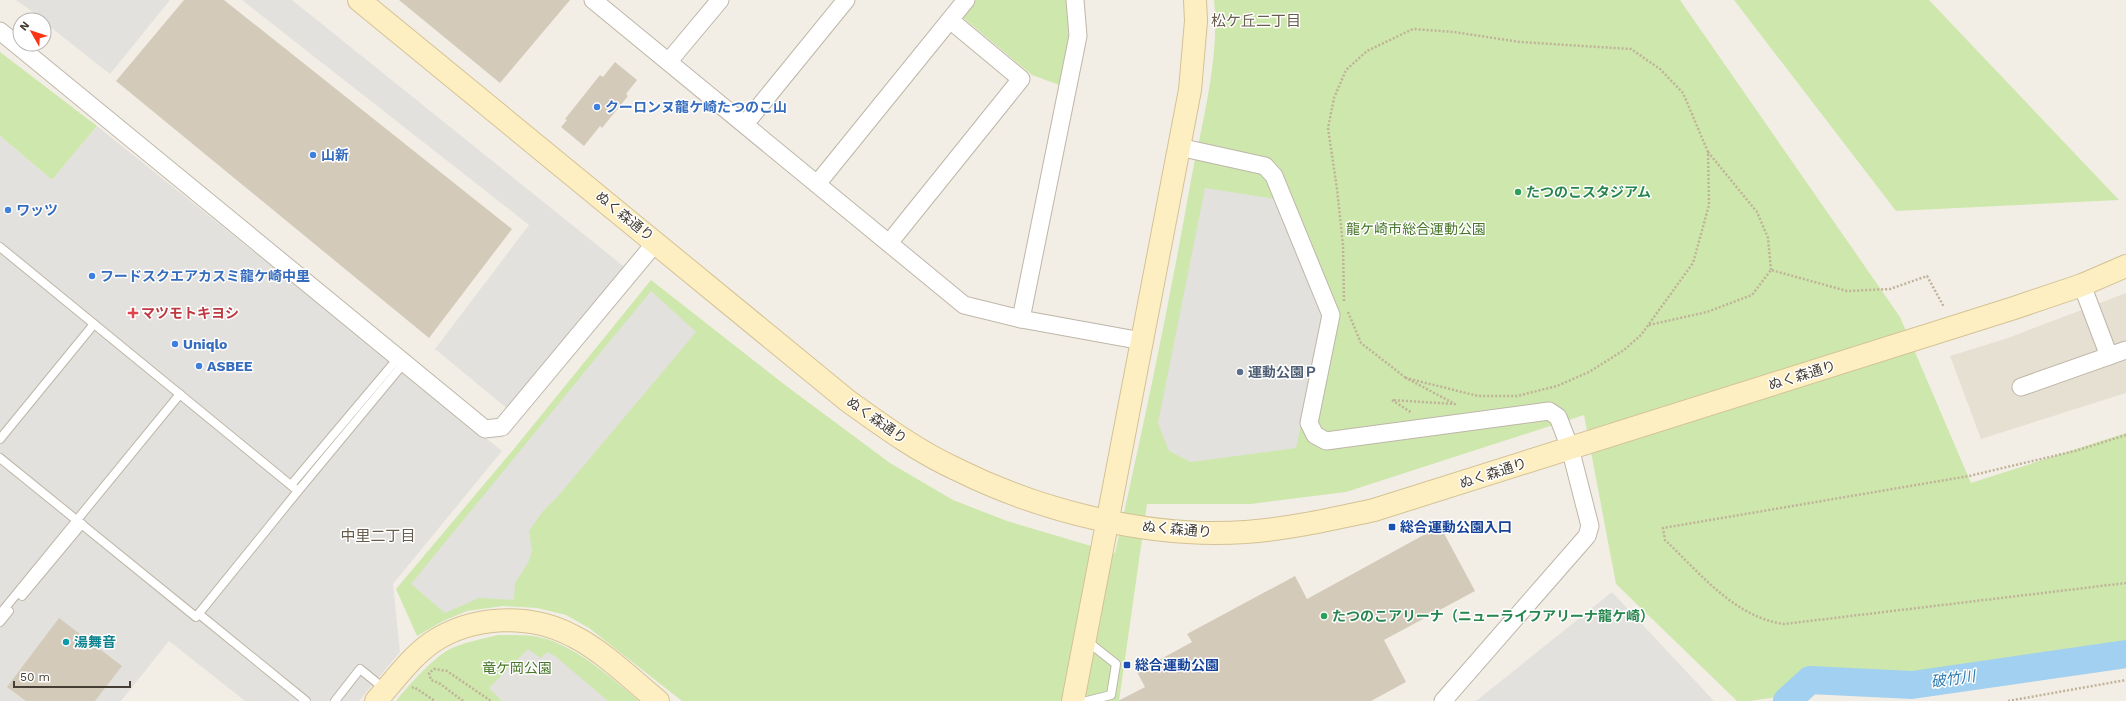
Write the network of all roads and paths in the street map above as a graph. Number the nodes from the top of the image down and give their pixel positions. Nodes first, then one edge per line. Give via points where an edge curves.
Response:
1 (359, 0) edge
2 (720, 0) edge
3 (846, 0) edge
4 (966, 0) edge
5 (1075, 0) edge
6 (1195, 0) edge
7 (599, 2) edge
8 (950, 20) junction
9 (0, 31) edge
10 (669, 61) junction
11 (745, 124) junction
12 (1179, 147) junction
13 (1708, 152) junction
14 (817, 184) junction
15 (656, 242) junction
16 (890, 243) junction
17 (0, 247) edge
18 (2126, 266) edge
19 (1771, 270) junction
20 (2082, 285) junction
21 (1344, 303) dead end
22 (1944, 307) dead end
23 (1347, 309) dead end
24 (1021, 319) junction
25 (94, 324) junction
26 (1648, 325) junction
27 (1142, 341) junction
28 (2126, 350) edge
29 (2109, 356) junction
30 (401, 361) junction
31 (1406, 378) junction
32 (2021, 387) dead end
33 (180, 394) junction
34 (1417, 417) dead end
35 (2126, 435) edge
36 (0, 439) edge
37 (1570, 448) junction
38 (0, 458) edge
39 (291, 485) junction
40 (298, 491) junction
41 (1109, 520) junction
42 (79, 522) junction
43 (2126, 583) edge
44 (0, 614) edge
45 (197, 616) junction
46 (0, 622) edge
47 (1085, 640) junction
48 (2126, 680) edge
49 (390, 694) edge
50 (299, 701) edge
51 (306, 701) edge
52 (335, 701) edge
53 (434, 701) edge
54 (463, 701) edge
55 (491, 701) edge
56 (658, 701) edge
57 (1073, 701) edge
58 (1087, 701) edge
59 (1443, 701) edge
60 (2008, 701) edge

1 - 15 main road, ぬく森通り
2 - 10 street
3 - 11 street
4 - 8 street
5 - 24 street via 1078,36
6 - 12 main road via 1196,21 1190,90
7 - 10 street
8 - 14 street
8 - 16 street via 1021,80
9 - 30 street
10 - 11 street
11 - 14 street
12 - 27 main road
12 - 37 street via 1265,166 1274,176 1331,315 1309,423 1315,435 1326,441 1549,411 1558,417
13 - 19 path via 1757,212 1768,238
13 - 21 path via 1683,93 1660,68 1631,49 1520,42 1414,29 1366,51 1346,70 1334,98 1328,128 1341,231
13 - 26 path via 1709,205 1693,263
14 - 16 street
15 - 30 street via 502,427 485,429
15 - 41 main road, ぬく森通り via 848,401 918,448 992,486 1056,508
16 - 24 street via 964,305
17 - 25 lane
18 - 20 main road, ぬく森通り
19 - 22 path via 1847,291 1890,289 1927,276
19 - 26 path via 1752,295 1707,312
20 - 29 street
20 - 37 main road, ぬく森通り
23 - 31 path via 1361,343
24 - 27 street
25 - 33 lane
25 - 36 lane
26 - 31 path via 1624,350 1589,372 1557,386 1517,396 1478,396
27 - 41 main road
28 - 29 street
29 - 32 street
30 - 39 lane
30 - 40 lane
31 - 34 path via 1455,404 1392,400
33 - 39 lane
33 - 42 lane
35 - 43 path via 2075,452 1969,476 1663,528 1665,540 1727,598 1752,615 1784,624
37 - 41 main road, ぬく森通り via 1374,510 1309,524 1221,533 1156,528
37 - 59 street via 1590,526 1587,536
38 - 42 lane
39 - 40 lane
40 - 45 lane
41 - 47 main road
42 - 44 lane
42 - 45 lane
42 - 46 lane
45 - 50 lane
45 - 51 lane
47 - 57 main road
47 - 58 lane via 1116,664 1111,695
48 - 60 path
49 - 52 lane via 360,669
49 - 53 path via 414,686
49 - 56 main road via 417,656 430,644 467,626 500,620 529,621 558,628 575,636
54 - 55 path via 431,680 429,674 434,669 446,671

